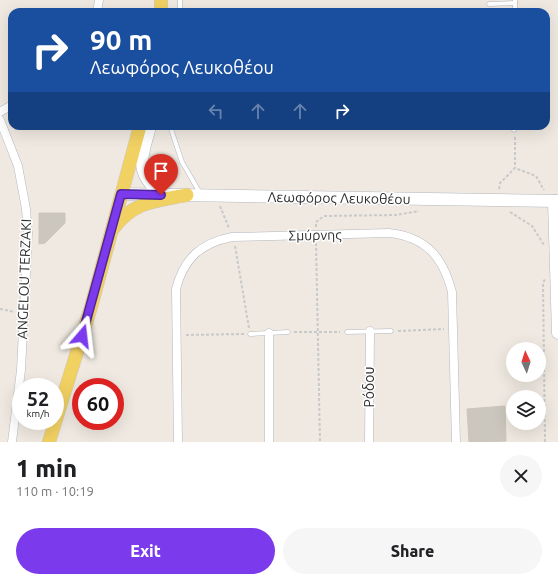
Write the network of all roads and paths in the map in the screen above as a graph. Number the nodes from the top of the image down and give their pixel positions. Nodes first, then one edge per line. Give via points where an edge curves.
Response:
1 (516, 1) edge
2 (490, 4) dead end
3 (0, 120) edge
4 (139, 130) edge
5 (149, 130) edge
6 (171, 130) edge
7 (514, 130) edge
8 (515, 168) junction
9 (121, 194) junction
10 (161, 195) junction
11 (187, 195) junction
12 (201, 195) junction
13 (216, 196) junction
14 (496, 200) junction
15 (556, 201) edge
16 (422, 210) dead end
17 (508, 211) dead end
18 (111, 232) junction
19 (316, 234) junction
20 (232, 237) junction
21 (545, 247) dead end
22 (545, 273) dead end
23 (0, 309) edge
24 (24, 314) junction
25 (453, 329) junction
26 (370, 331) junction
27 (391, 331) joint
28 (288, 332) joint
29 (319, 332) junction
30 (347, 332) joint
31 (269, 333) junction
32 (558, 333) edge
33 (250, 334) junction
34 (177, 335) junction
35 (12, 442) edge
36 (49, 442) edge
37 (178, 442) edge
38 (269, 442) edge
39 (320, 442) edge
40 (369, 442) edge
41 (456, 442) edge
42 (545, 442) edge

1 - 2 lane
3 - 24 street, ANGELOU TERZAKI via 18,166 26,209 28,233
4 - 9 main road
5 - 10 main road via 142,158 142,172
6 - 12 lane via 185,169
7 - 8 path
8 - 14 path via 500,183
8 - 15 path via 536,176 544,190
9 - 10 main road, Λεωφόρος Λευκοθέου
9 - 18 main road
10 - 11 main road, Λεωφόρος Λευκοθέου
11 - 12 main road, Λεωφόρος Λευκοθέου
11 - 18 main road via 142,205 128,212
12 - 13 main road, Λεωφόρος Λευκοθέου
13 - 14 main road, Λεωφόρος Λευκοθέου
13 - 20 path
14 - 15 main road, Λεωφόρος Λευκοθέου
15 - 32 main road
16 - 19 path via 396,215 324,216 316,222
17 - 21 path via 532,226
18 - 36 main road via 91,307
19 - 20 street, Σμύρνης
19 - 25 street, Σμύρνης via 389,233 405,235 426,245 444,268 448,278 452,292
19 - 29 path
20 - 33 path via 238,257
20 - 34 street, Σμύρνης via 215,240 201,248 180,275 176,289
22 - 42 path via 542,334
23 - 24 path
24 - 35 street, ANGELOU TERZAKI
25 - 27 path
25 - 41 street, Σμύρνης
26 - 27 lane
26 - 30 lane
26 - 40 street, Ρόδου
28 - 29 path
28 - 31 lane
29 - 30 path
29 - 39 path
31 - 33 lane
31 - 38 street
33 - 34 path
34 - 37 street, Σμύρνης

